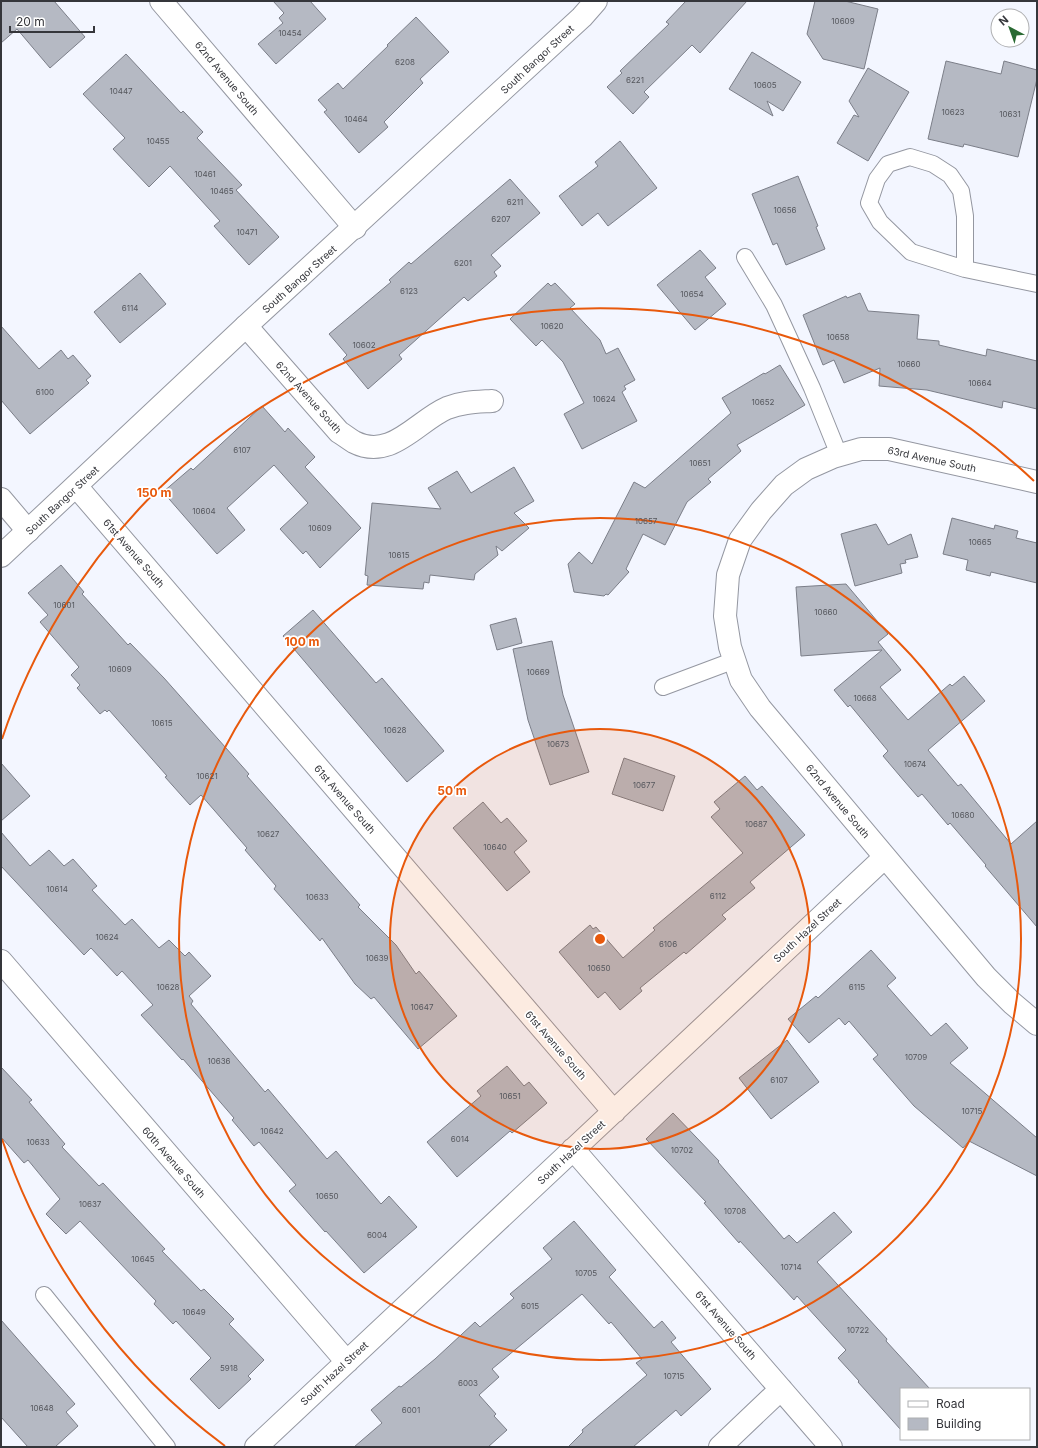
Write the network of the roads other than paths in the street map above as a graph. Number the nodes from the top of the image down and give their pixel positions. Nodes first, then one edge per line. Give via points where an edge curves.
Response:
1 (161, 1) edge
2 (596, 1) edge
3 (355, 228) junction
4 (746, 257) dead end
5 (965, 269) junction
6 (1037, 284) edge
7 (246, 326) junction
8 (492, 401) dead end
9 (839, 455) junction
10 (1037, 482) edge
11 (76, 486) junction
12 (1, 499) edge
13 (28, 531) junction
14 (740, 540) joint
15 (1, 556) edge
16 (735, 660) junction
17 (663, 686) dead end
18 (886, 857) junction
19 (1, 961) edge
20 (1037, 1024) edge
21 (614, 1112) junction
22 (573, 1149) junction
23 (44, 1295) dead end
24 (347, 1362) junction
25 (781, 1389) junction
26 (167, 1447) edge
27 (256, 1447) edge
28 (720, 1447) edge
29 (831, 1447) edge

1 - 3 street, 62nd Avenue South
2 - 3 street, South Bangor Street via 582,17
3 - 7 street, South Bangor Street
4 - 9 lane via 774,305
5 - 5 lane via 911,252 880,222 869,203 877,179 888,164 910,157 933,164 950,175 961,191 965,216
5 - 6 lane
7 - 8 street, 62nd Avenue South via 339,432 371,448 399,441 447,408 467,402
7 - 11 street, South Bangor Street
9 - 10 street, 63rd Avenue South via 861,449 889,449
9 - 14 street, 63rd Avenue South via 806,469 784,486 761,511
11 - 13 street, South Bangor Street
11 - 21 street, 61st Avenue South
12 - 13 street
13 - 15 street, South Bangor Street
14 - 16 street, 62nd Avenue South via 728,576 725,616
16 - 17 lane
16 - 18 street, 62nd Avenue South via 741,680 760,708
18 - 20 street, 62nd Avenue South via 986,977
18 - 21 street, South Hazel Street
19 - 24 street, 60th Avenue South
21 - 22 street, South Hazel Street
22 - 24 street, South Hazel Street
22 - 25 street, 61st Avenue South
23 - 26 lane
24 - 27 street, South Hazel Street
25 - 28 street
25 - 29 street, 61st Avenue South

